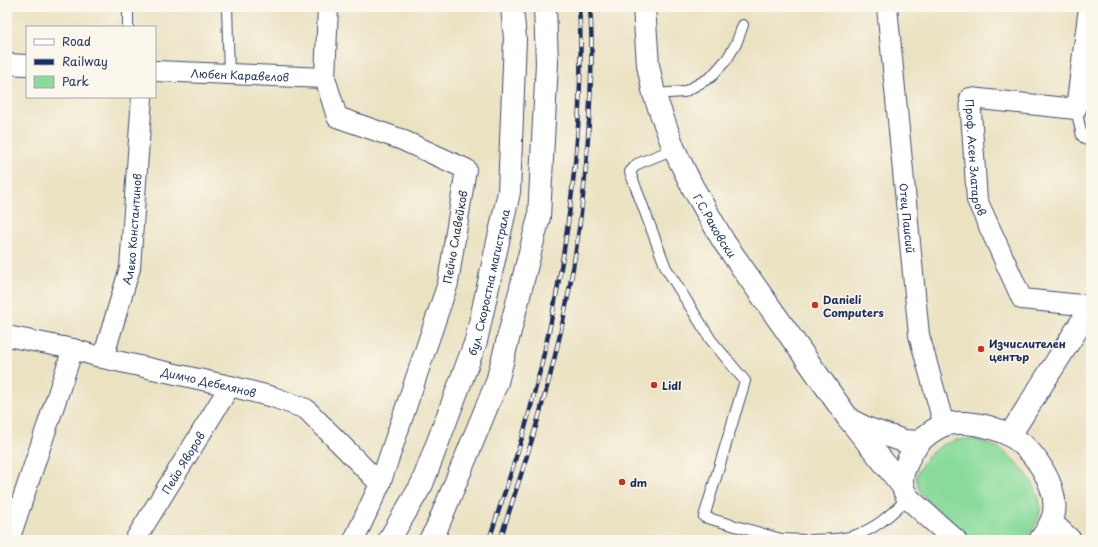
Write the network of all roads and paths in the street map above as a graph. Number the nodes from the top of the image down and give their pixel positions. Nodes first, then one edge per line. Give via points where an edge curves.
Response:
1 (128, 7) edge
2 (227, 7) edge
3 (328, 7) edge
4 (512, 7) edge
5 (545, 7) edge
6 (644, 7) edge
7 (887, 7) edge
8 (1089, 7) edge
9 (743, 25) dead end
10 (128, 26) edge
11 (7, 64) edge
12 (26, 65) edge
13 (156, 71) edge
14 (229, 74) junction
15 (325, 78) junction
16 (654, 94) junction
17 (142, 98) edge
18 (1076, 109) junction
19 (1091, 143) edge
20 (674, 149) junction
21 (1091, 306) edge
22 (7, 336) edge
23 (73, 349) junction
24 (103, 358) junction
25 (230, 386) junction
26 (848, 418) junction
27 (944, 425) junction
28 (1010, 435) junction
29 (919, 442) junction
30 (380, 484) junction
31 (905, 491) junction
32 (1046, 531) edge
33 (9, 540) edge
34 (135, 540) edge
35 (354, 540) edge
36 (389, 540) edge
37 (430, 540) edge
38 (803, 540) edge
39 (811, 540) edge
40 (955, 540) edge
41 (1070, 540) edge

1 - 10 lane
2 - 14 lane
3 - 15 street
4 - 36 main road, бул. Скоростна магистрала via 515,39 508,192 476,341 422,484
5 - 37 main road via 547,63 539,217 497,382
6 - 16 main road, Г.С.Раковски via 648,65
7 - 27 street, Отец Паисий via 919,336
8 - 18 street
9 - 16 lane via 727,59 711,77 684,92
11 - 12 street
13 - 14 street, Любен Каравелов
14 - 15 street, Любен Каравелов
15 - 30 street, Пейчо Славейков via 337,117 400,139 466,169 448,283
16 - 20 main road, Г.С.Раковски
17 - 24 street, Алеко Константинов via 130,268
18 - 19 lane via 1082,136
18 - 21 street, Проф. Асен Златаров via 970,98 977,200 1022,299
20 - 26 main road, Г.С.Раковски via 724,242
20 - 38 lane via 637,164 630,172 666,268 711,340 745,381 704,516 781,539
21 - 28 main road
22 - 23 street, Димчо Дебелянов
23 - 24 street, Димчо Дебелянов
23 - 33 street
24 - 25 street, Димчо Дебелянов
25 - 30 street, Димчо Дебелянов via 273,396 306,408
25 - 34 street, Пейо Яворов
26 - 29 main road, Г.С.Раковски via 886,436 904,442
26 - 31 main road, Г.С.Раковски
27 - 28 main road via 974,424
27 - 29 main road
28 - 32 main road via 1030,451 1045,473 1053,493 1054,513
29 - 31 main road via 903,476
30 - 35 street, Пейчо Славейков
31 - 39 lane via 884,521 861,534 847,538
31 - 40 main road, Г.С.Раковски
32 - 41 main road

